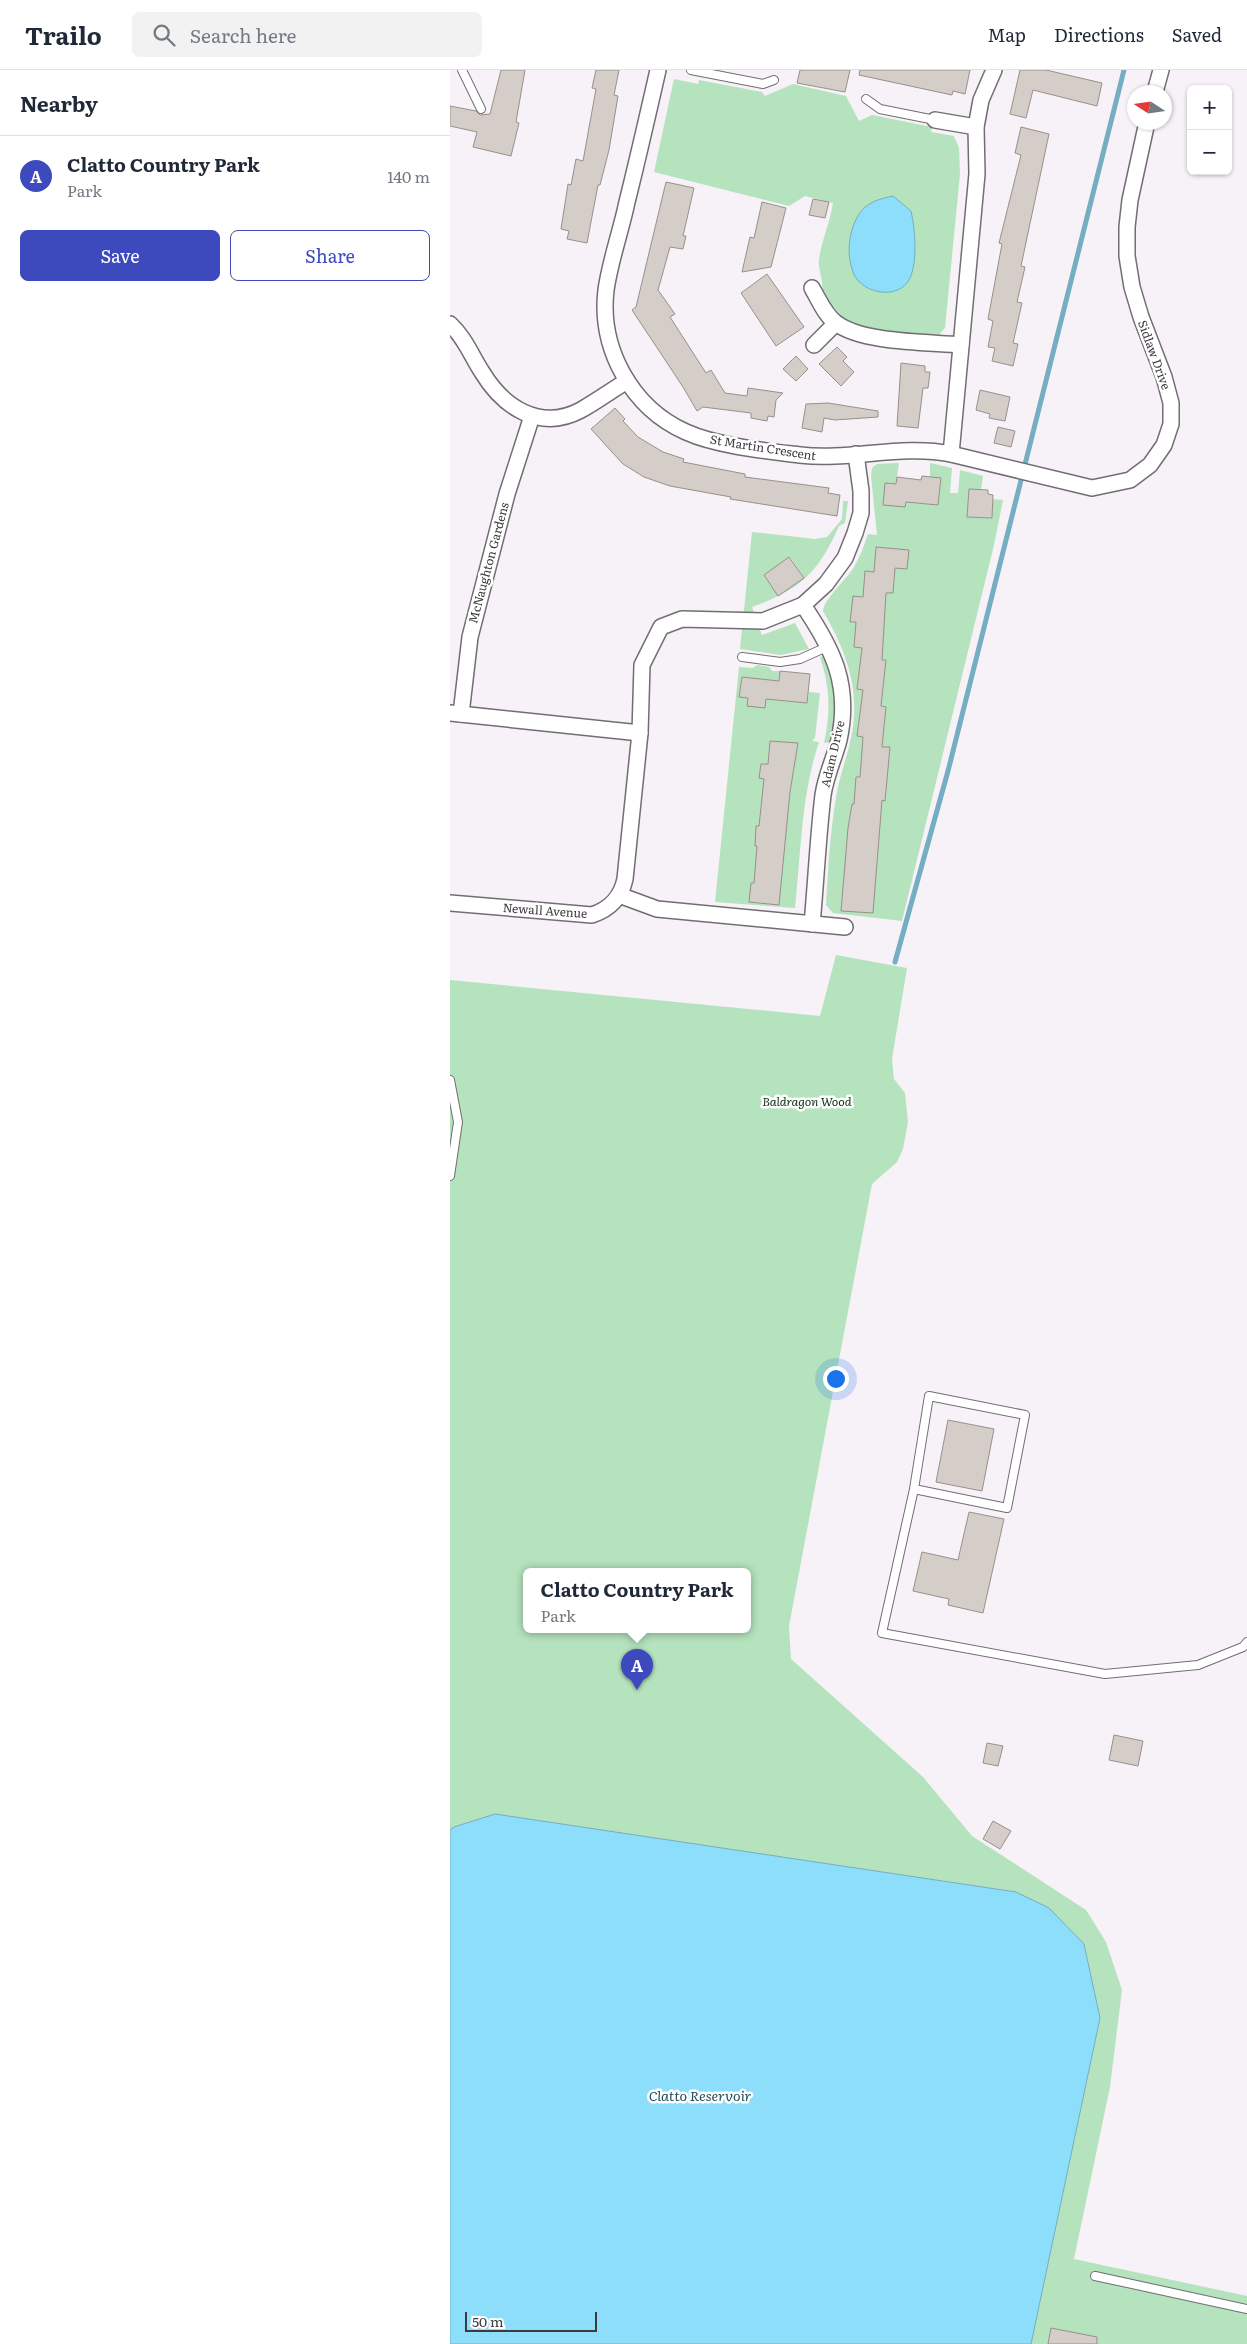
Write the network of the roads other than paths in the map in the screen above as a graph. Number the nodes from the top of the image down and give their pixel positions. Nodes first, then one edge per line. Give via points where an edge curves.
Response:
1 (462, 70) edge
2 (658, 70) edge
3 (691, 70) edge
4 (994, 70) edge
5 (1161, 70) edge
6 (774, 80) dead end
7 (1157, 85) edge
8 (866, 99) dead end
9 (480, 109) dead end
10 (934, 120) joint
11 (976, 127) junction
12 (1145, 130) edge
13 (812, 288) dead end
14 (836, 323) junction
15 (450, 324) edge
16 (814, 345) dead end
17 (961, 345) junction
18 (627, 381) junction
19 (532, 416) junction
20 (856, 454) junction
21 (951, 454) junction
22 (803, 605) junction
23 (829, 646) junction
24 (742, 657) dead end
25 (456, 714) edge
26 (640, 732) junction
27 (619, 895) junction
28 (450, 903) edge
29 (812, 924) junction
30 (845, 927) dead end
31 (450, 1080) edge
32 (450, 1176) edge
33 (914, 1489) junction
34 (1247, 1642) edge
35 (1095, 2276) dead end
36 (1247, 2309) edge

1 - 9 lane
2 - 18 street, St Martin Crescent via 606,290 609,338
3 - 6 lane via 763,84
4 - 11 street via 981,100
5 - 7 street
8 - 10 lane via 880,109
10 - 11 street
11 - 17 street via 977,174
12 - 21 street, Sidlaw Drive via 1130,200 1127,256 1132,287 1171,403 1171,424 1164,444 1150,465 1130,480 1092,488
13 - 14 street
14 - 16 street
14 - 17 street via 856,334
15 - 19 street via 466,342 499,396 513,408
17 - 21 street
18 - 19 street via 570,415
18 - 20 street, St Martin Crescent via 662,418 685,432 709,440 821,457
19 - 25 street, McNaughton Gardens via 470,637
20 - 21 street, St Martin Crescent via 931,450
20 - 22 street via 861,491 861,513 856,533 845,558 826,584
22 - 23 street, Adam Drive
22 - 26 street via 763,621 682,619 661,626 642,665
23 - 24 lane via 800,660 780,662
23 - 29 street, Adam Drive via 837,668 842,720 824,794
25 - 26 street
26 - 27 street via 625,879
27 - 28 street, Newall Avenue via 608,908 592,915
27 - 29 street via 657,909
29 - 30 street
31 - 32 lane via 458,1122
33 - 33 lane via 929,1396 1025,1415 1006,1508
33 - 34 lane via 882,1632 1105,1674 1198,1666
35 - 36 lane

